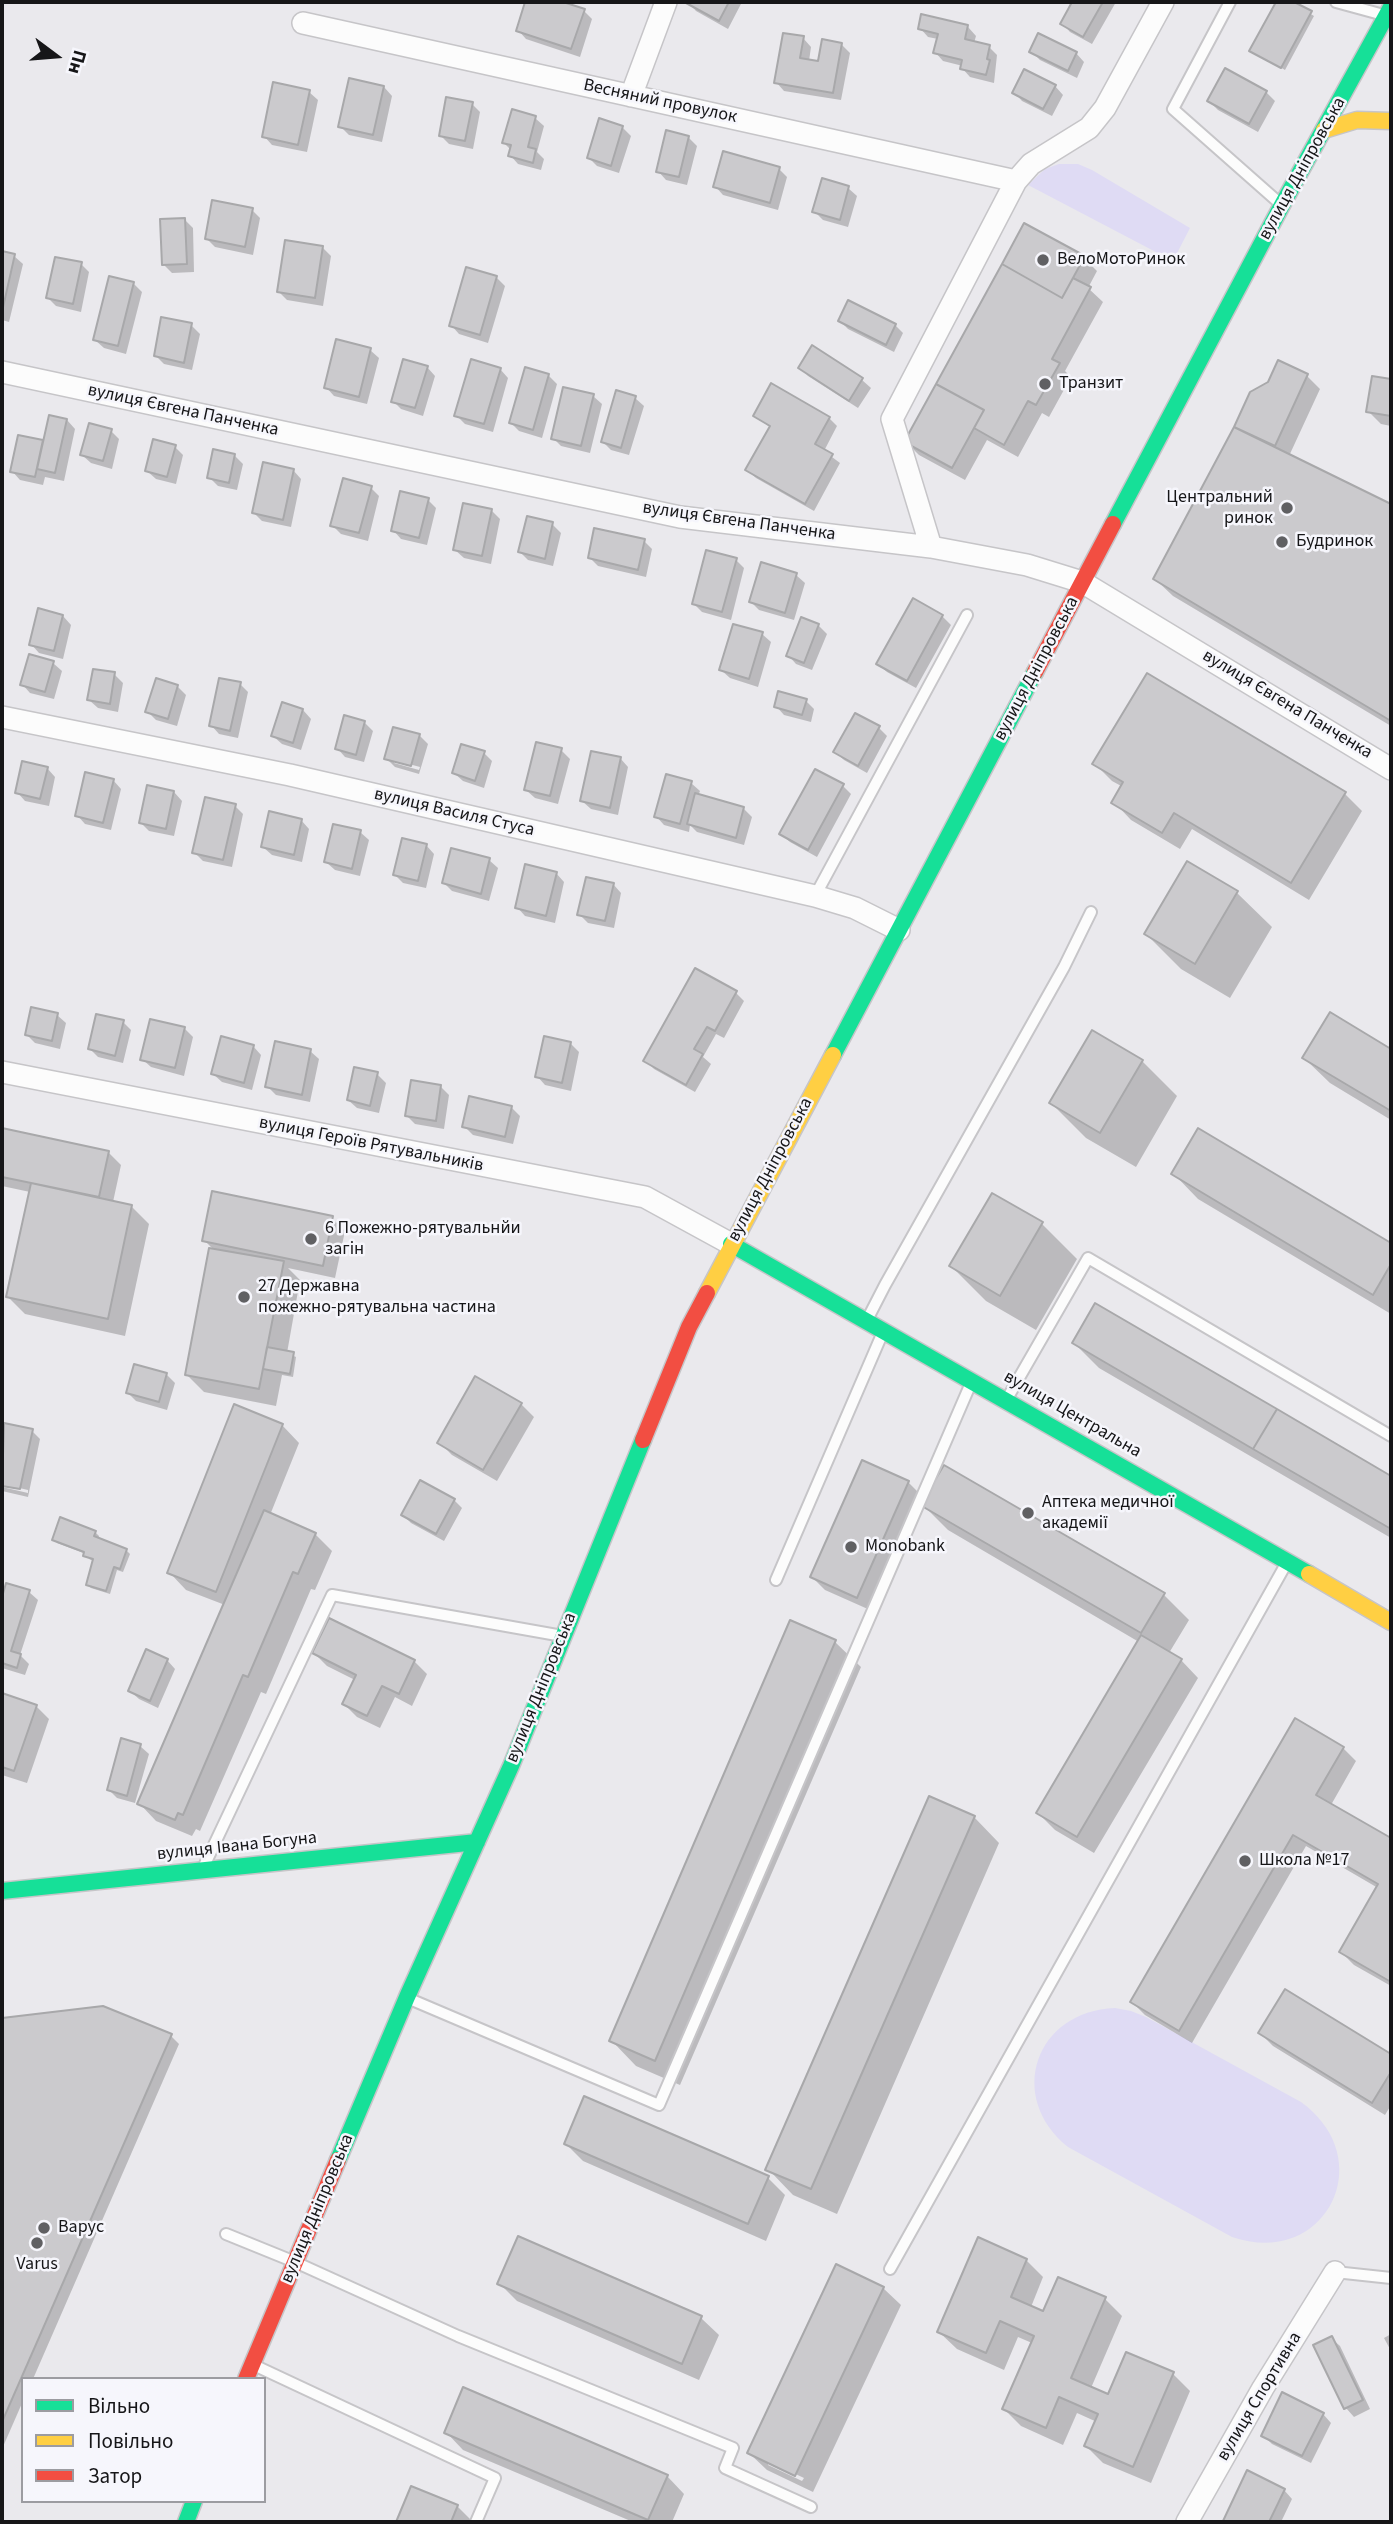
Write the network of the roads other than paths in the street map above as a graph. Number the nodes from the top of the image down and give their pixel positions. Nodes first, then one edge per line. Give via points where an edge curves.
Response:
1 (666, 2) edge
2 (1163, 2) edge
3 (1230, 2) edge
4 (1336, 2) edge
5 (1390, 12) edge
6 (303, 23) dead end
7 (1391, 44) edge
8 (631, 96) junction
9 (1391, 121) edge
10 (1324, 130) junction
11 (1016, 181) junction
12 (1282, 205) junction
13 (2, 372) edge
14 (931, 547) junction
15 (1082, 582) junction
16 (967, 615) dead end
17 (2, 717) edge
18 (1391, 769) edge
19 (814, 897) junction
20 (1091, 912) dead end
21 (899, 930) junction
22 (2, 1072) edge
23 (731, 1244) junction
24 (867, 1321) junction
25 (884, 1330) junction
26 (972, 1380) junction
27 (1006, 1400) junction
28 (1391, 1436) edge
29 (1288, 1562) junction
30 (776, 1580) dead end
31 (1391, 1622) edge
32 (563, 1636) junction
33 (477, 1842) junction
34 (202, 1869) junction
35 (2, 1891) edge
36 (407, 1997) junction
37 (226, 2234) dead end
38 (295, 2262) junction
39 (890, 2269) dead end
40 (1335, 2272) joint
41 (1391, 2278) edge
42 (249, 2372) edge
43 (266, 2379) edge
44 (193, 2503) edge
45 (811, 2507) dead end
46 (186, 2522) edge
47 (476, 2522) edge
48 (1186, 2522) edge

1 - 8 street
2 - 11 street via 1105,108 1089,128 1031,164
3 - 12 lane via 1173,109
4 - 5 lane
5 - 7 main road
5 - 10 main road, вулиця Дніпровська
6 - 8 street, Весняний провулок
8 - 11 street, Весняний провулок
9 - 10 main road via 1356,121
10 - 12 main road, вулиця Дніпровська
11 - 14 street via 892,419
12 - 15 main road, вулиця Дніпровська
13 - 14 street, вулиця Євгена Панченка via 680,517
14 - 15 street, вулиця Євгена Панченка via 1027,565
15 - 18 street, вулиця Євгена Панченка
15 - 21 main road, вулиця Дніпровська
16 - 19 lane
17 - 19 street, вулиця Василя Стуса via 290,775
19 - 21 street, вулиця Василя Стуса via 855,908
20 - 24 lane
21 - 23 main road, вулиця Дніпровська
22 - 23 street, вулиця Героїв Рятувальників via 645,1197
23 - 24 main road, вулиця Центральна
23 - 32 main road, вулиця Дніпровська via 689,1327
24 - 25 main road, вулиця Центральна
25 - 26 main road, вулиця Центральна
25 - 30 lane
26 - 27 main road, вулиця Центральна
26 - 36 lane via 659,2105
27 - 28 lane via 1088,1258
27 - 29 main road, вулиця Центральна
29 - 31 main road, вулиця Центральна
29 - 39 lane
32 - 33 main road, вулиця Дніпровська
32 - 34 lane via 332,1595
33 - 34 main road, вулиця Івана Богуна
33 - 36 main road, вулиця Дніпровська
34 - 35 main road, вулиця Івана Богуна
36 - 38 main road, вулиця Дніпровська
37 - 38 lane
38 - 42 main road, вулиця Дніпровська
38 - 45 lane via 458,2336 733,2448 725,2468
40 - 41 lane
40 - 48 street, вулиця Спортивна
43 - 47 lane via 495,2478
44 - 46 main road

